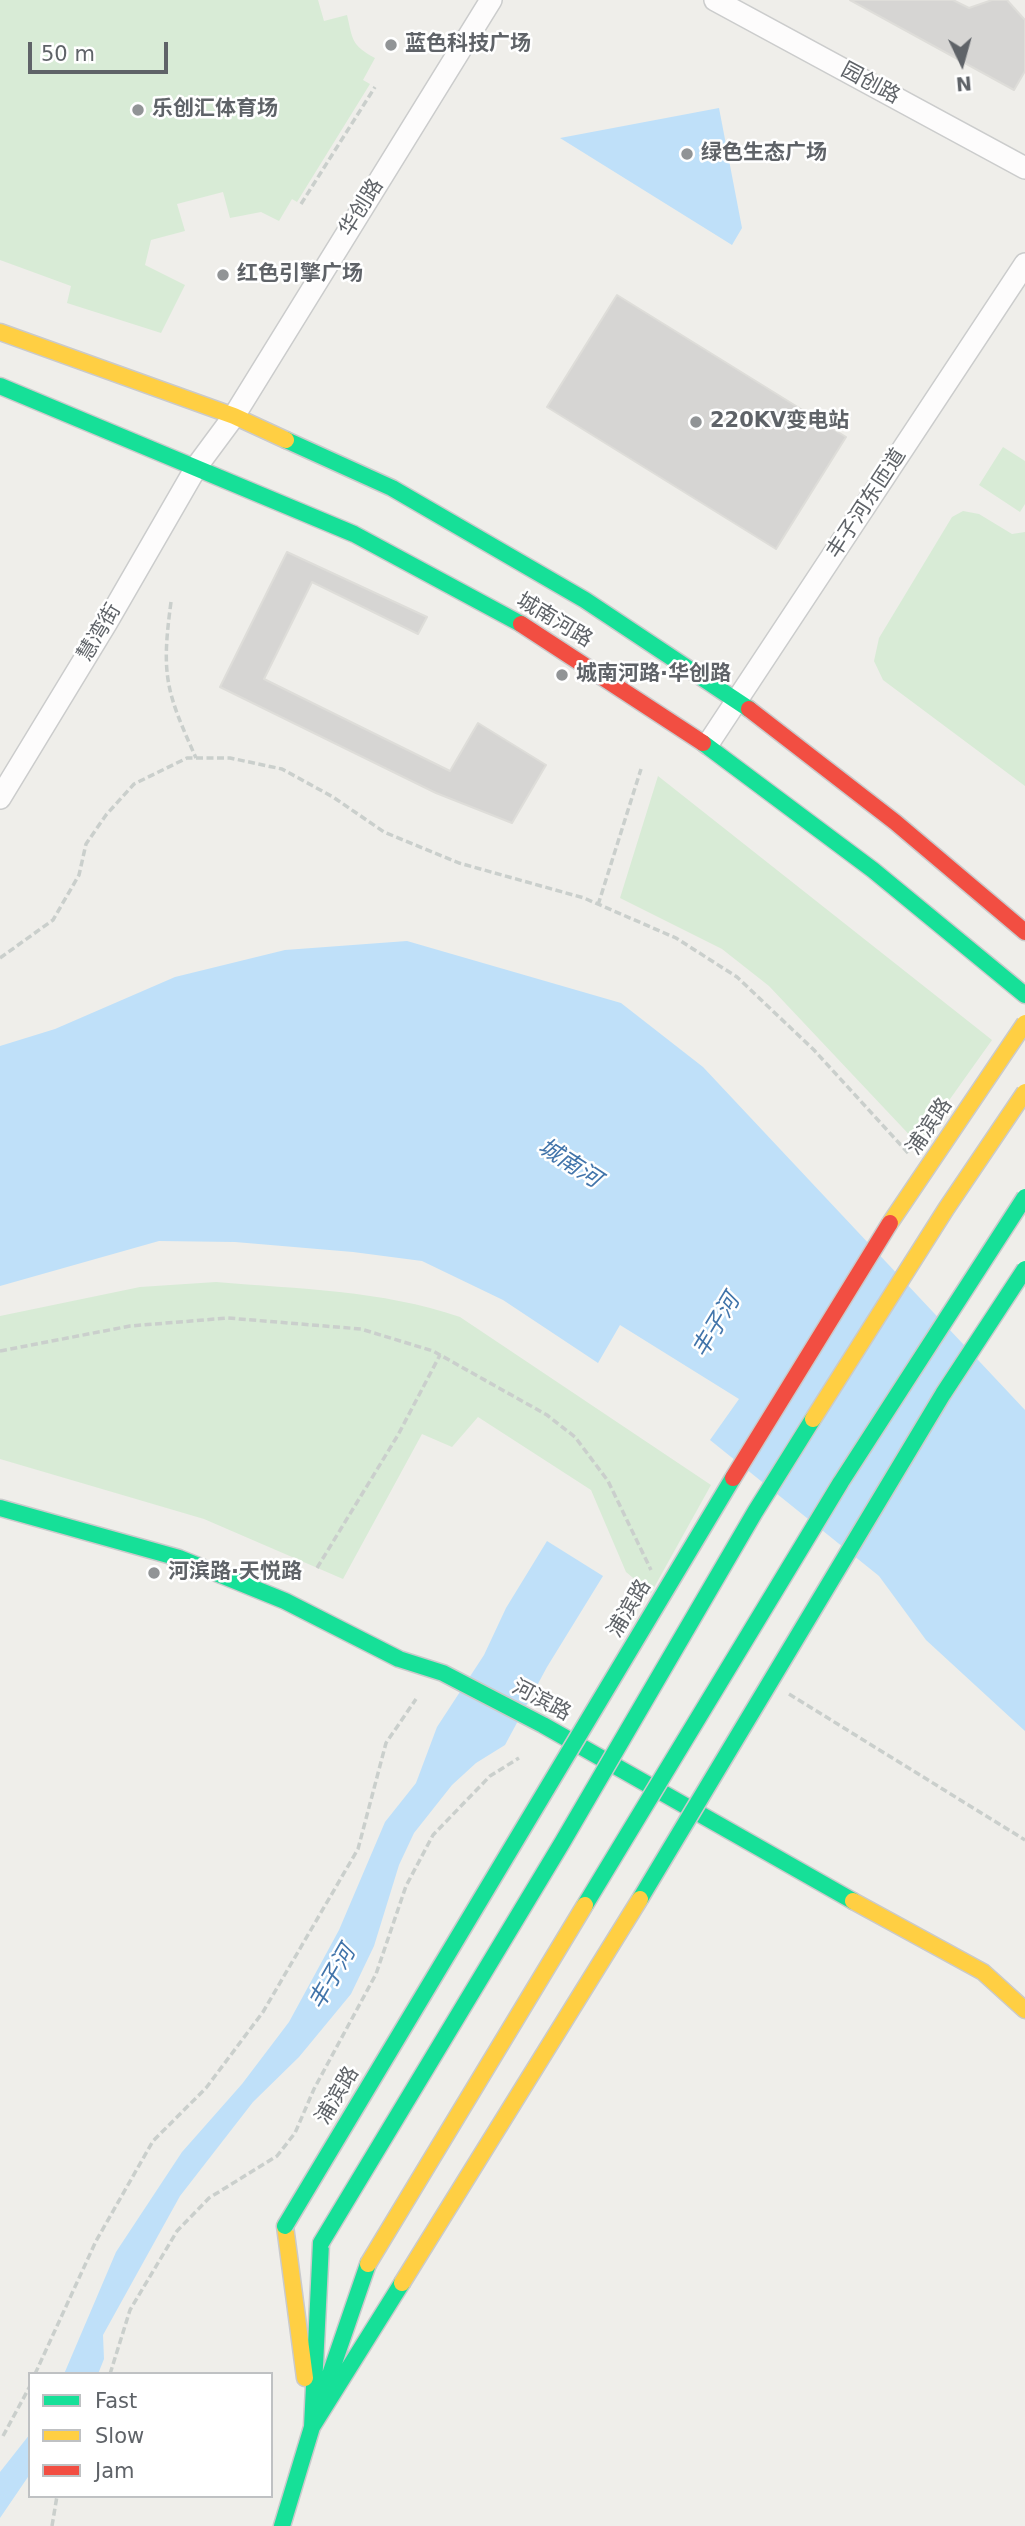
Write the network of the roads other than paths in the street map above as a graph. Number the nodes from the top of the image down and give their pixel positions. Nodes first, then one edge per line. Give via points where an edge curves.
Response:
1 (491, 0) edge
2 (715, 0) edge
3 (1025, 168) edge
4 (1025, 264) edge
5 (0, 332) edge
6 (0, 386) edge
7 (234, 416) junction
8 (197, 466) junction
9 (737, 700) junction
10 (708, 744) junction
11 (0, 798) edge
12 (1025, 932) edge
13 (1025, 995) edge
14 (1025, 1023) edge
15 (1025, 1092) edge
16 (1025, 1197) edge
17 (1025, 1269) edge
18 (0, 1508) edge
19 (1025, 2010) edge
20 (312, 2427) junction
21 (282, 2526) edge

1 - 7 street, 华创路
2 - 3 street, 园创路
4 - 9 street, 丰子河东匝道
5 - 7 main road, 城南河路
6 - 8 main road, 城南河路
7 - 8 street, 华创路
7 - 9 main road, 城南河路 via 392,488 585,600
8 - 10 main road, 城南河路 via 381,547 453,586 563,650
8 - 11 street, 慧湾街
9 - 10 street, 丰子河东匝道
9 - 12 main road, 城南河路 via 895,822
10 - 13 main road, 城南河路 via 826,830
14 - 20 main road, 浦滨路, bridge via 894,1217 725,1490 285,2226
15 - 20 main road, bridge via 755,1512 321,2243
16 - 20 main road, bridge via 841,1482 368,2264
17 - 20 main road, bridge via 943,1394 625,1924
18 - 19 main road, 河滨路 via 179,1558 285,1601 399,1659 443,1673 983,1972
20 - 21 main road

